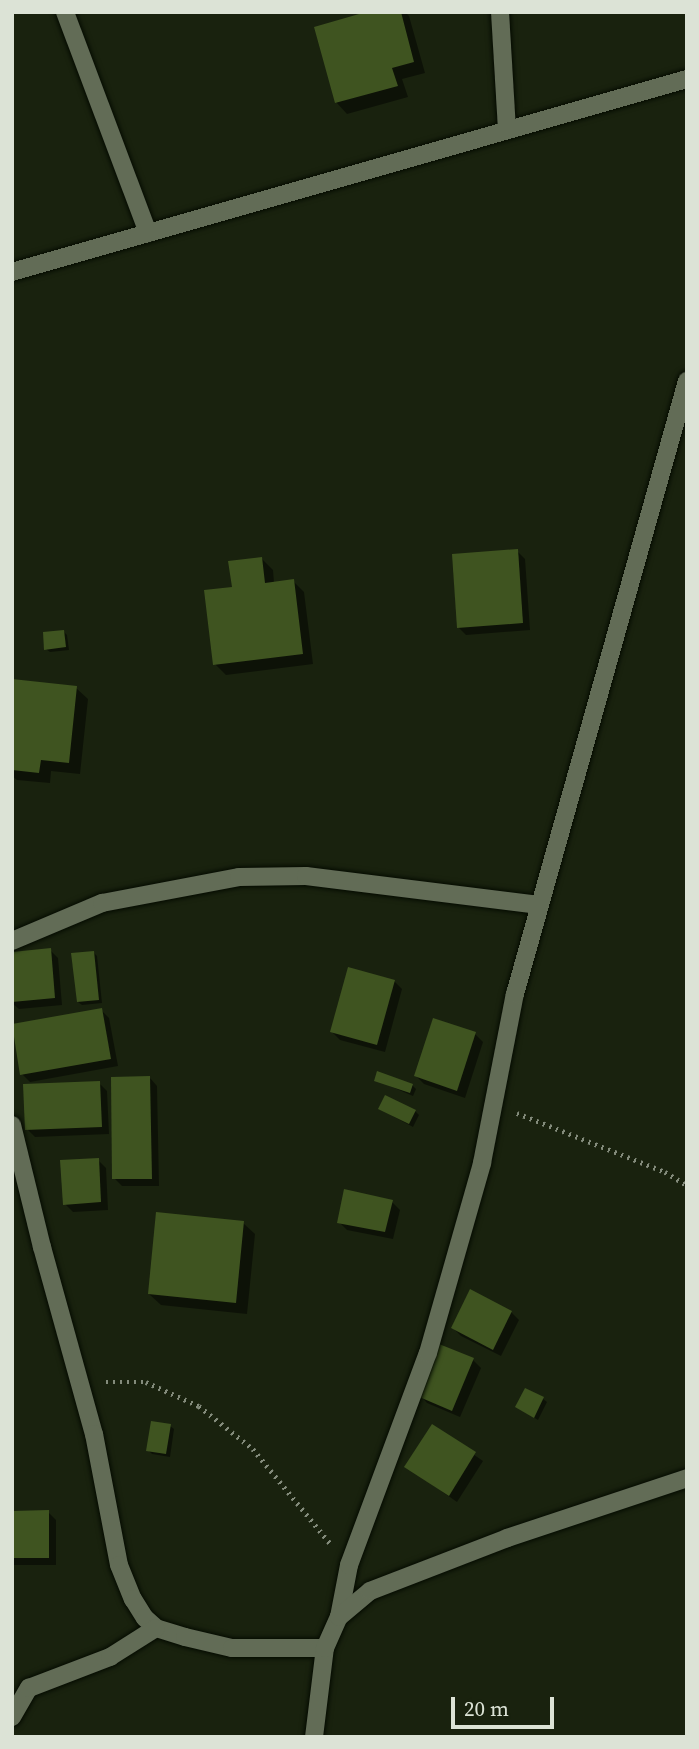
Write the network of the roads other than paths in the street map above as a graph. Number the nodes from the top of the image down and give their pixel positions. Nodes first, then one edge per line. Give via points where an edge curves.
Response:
1 (65, 12) edge
2 (500, 12) edge
3 (687, 79) edge
4 (507, 130) junction
5 (148, 233) junction
6 (12, 272) edge
7 (687, 381) edge
8 (539, 905) junction
9 (12, 941) edge
10 (12, 1125) edge
11 (687, 1478) edge
12 (339, 1617) junction
13 (156, 1628) junction
14 (325, 1648) junction
15 (12, 1717) edge
16 (314, 1737) edge

1 - 5 street
2 - 4 street
3 - 4 street
4 - 5 street
5 - 6 street
7 - 8 street
8 - 9 street via 306,876 239,877 102,903
8 - 12 street via 515,994 482,1163 428,1353 349,1565
10 - 13 street via 94,1434 119,1565 133,1599
11 - 12 street via 507,1538 370,1591
12 - 14 street
13 - 14 street via 232,1648
13 - 15 street via 110,1657 29,1688
14 - 16 street

